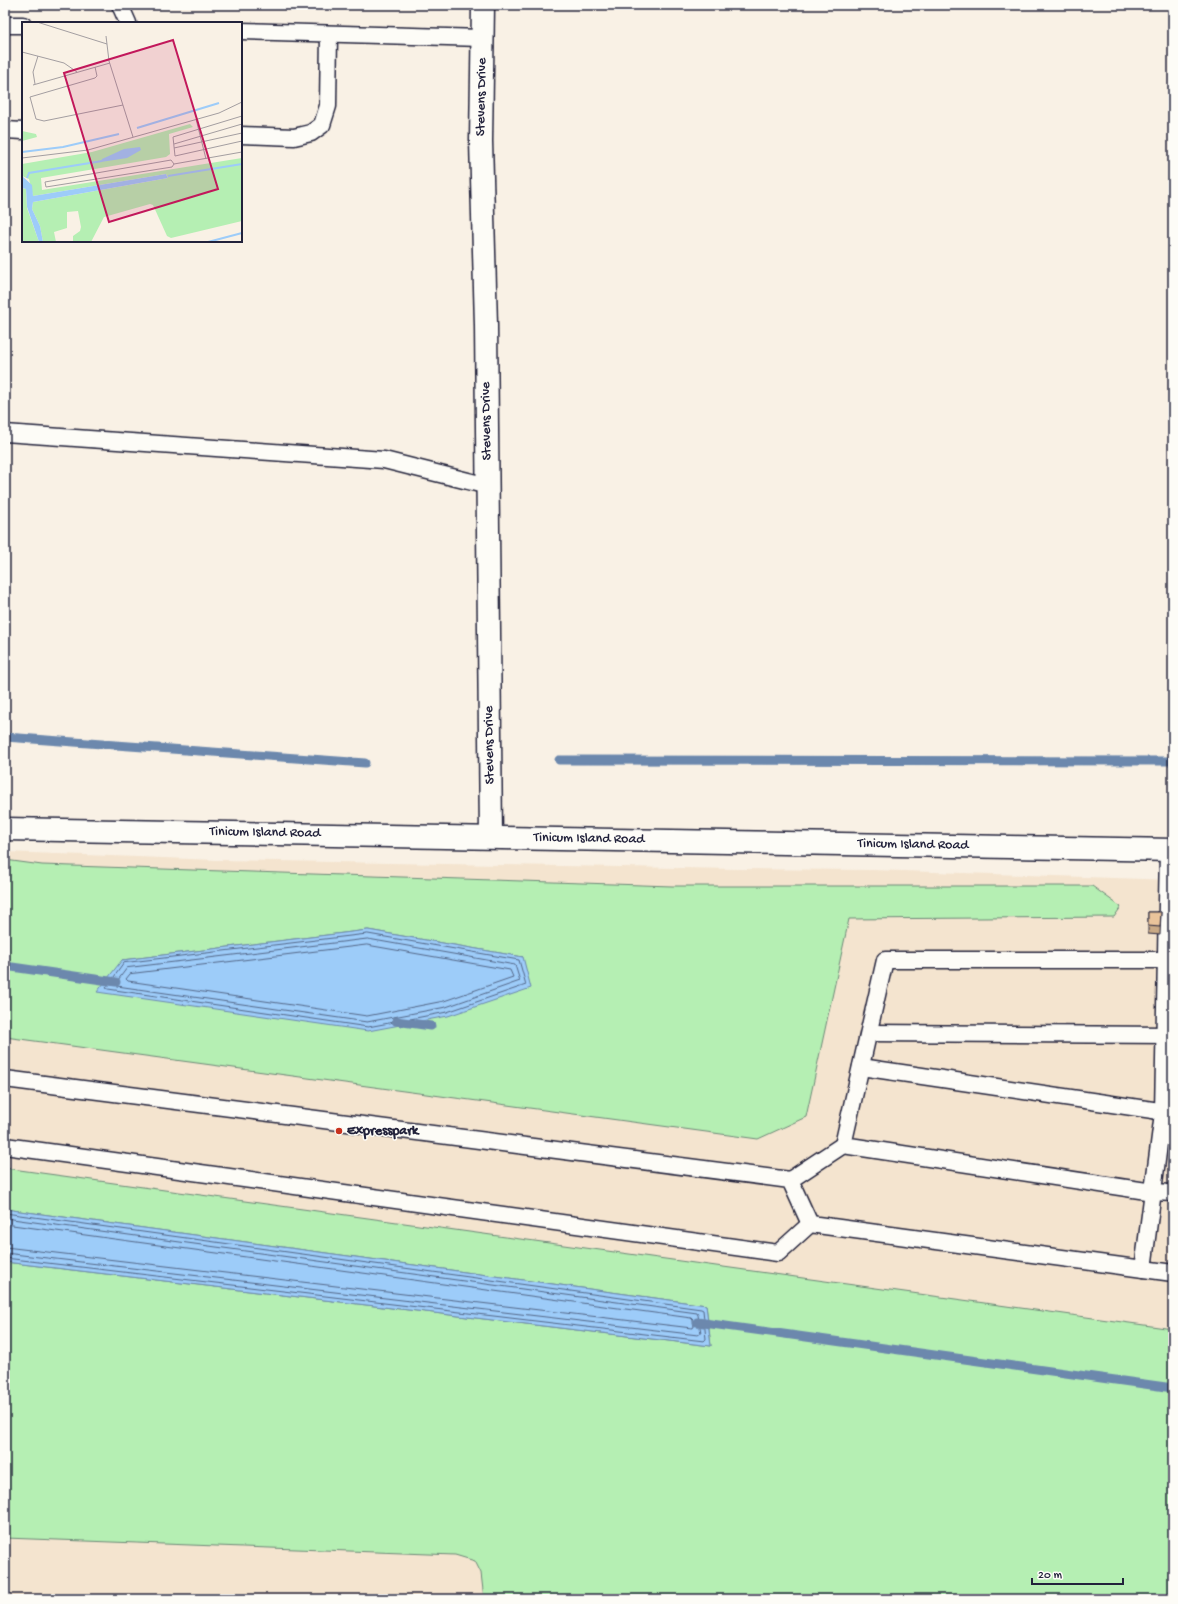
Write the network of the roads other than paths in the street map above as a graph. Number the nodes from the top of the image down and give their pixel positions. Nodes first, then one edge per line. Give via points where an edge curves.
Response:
1 (120, 5) edge
2 (483, 5) edge
3 (128, 22) edge
4 (5, 25) edge
5 (22, 25) edge
6 (242, 31) edge
7 (329, 34) junction
8 (482, 38) junction
9 (5, 130) edge
10 (22, 131) edge
11 (242, 135) edge
12 (5, 433) edge
13 (488, 486) junction
14 (5, 829) edge
15 (491, 837) junction
16 (1171, 850) edge
17 (1169, 960) edge
18 (869, 1033) junction
19 (1169, 1035) edge
20 (861, 1066) junction
21 (5, 1079) edge
22 (1168, 1113) edge
23 (843, 1145) junction
24 (5, 1146) edge
25 (790, 1180) junction
26 (1153, 1192) junction
27 (1173, 1193) edge
28 (810, 1224) junction
29 (1143, 1269) junction
30 (1173, 1273) edge

1 - 3 lane
2 - 8 street, Stevens Drive
4 - 5 lane
6 - 7 lane
7 - 8 lane
7 - 11 lane via 328,106 322,125 311,133 294,137
8 - 13 street, Stevens Drive via 481,141
9 - 10 lane
12 - 13 lane via 384,460
13 - 15 street, Stevens Drive
14 - 15 street, Tinicum Island Road
15 - 16 street, Tinicum Island Road
16 - 17 lane
17 - 18 lane via 885,960
17 - 19 lane
18 - 19 lane
18 - 20 lane
19 - 22 lane
20 - 22 lane
20 - 23 lane
21 - 25 lane
22 - 26 lane
23 - 25 lane
23 - 26 lane
24 - 28 lane via 778,1253
25 - 28 lane
26 - 27 lane
26 - 29 lane
28 - 29 lane
29 - 30 lane

